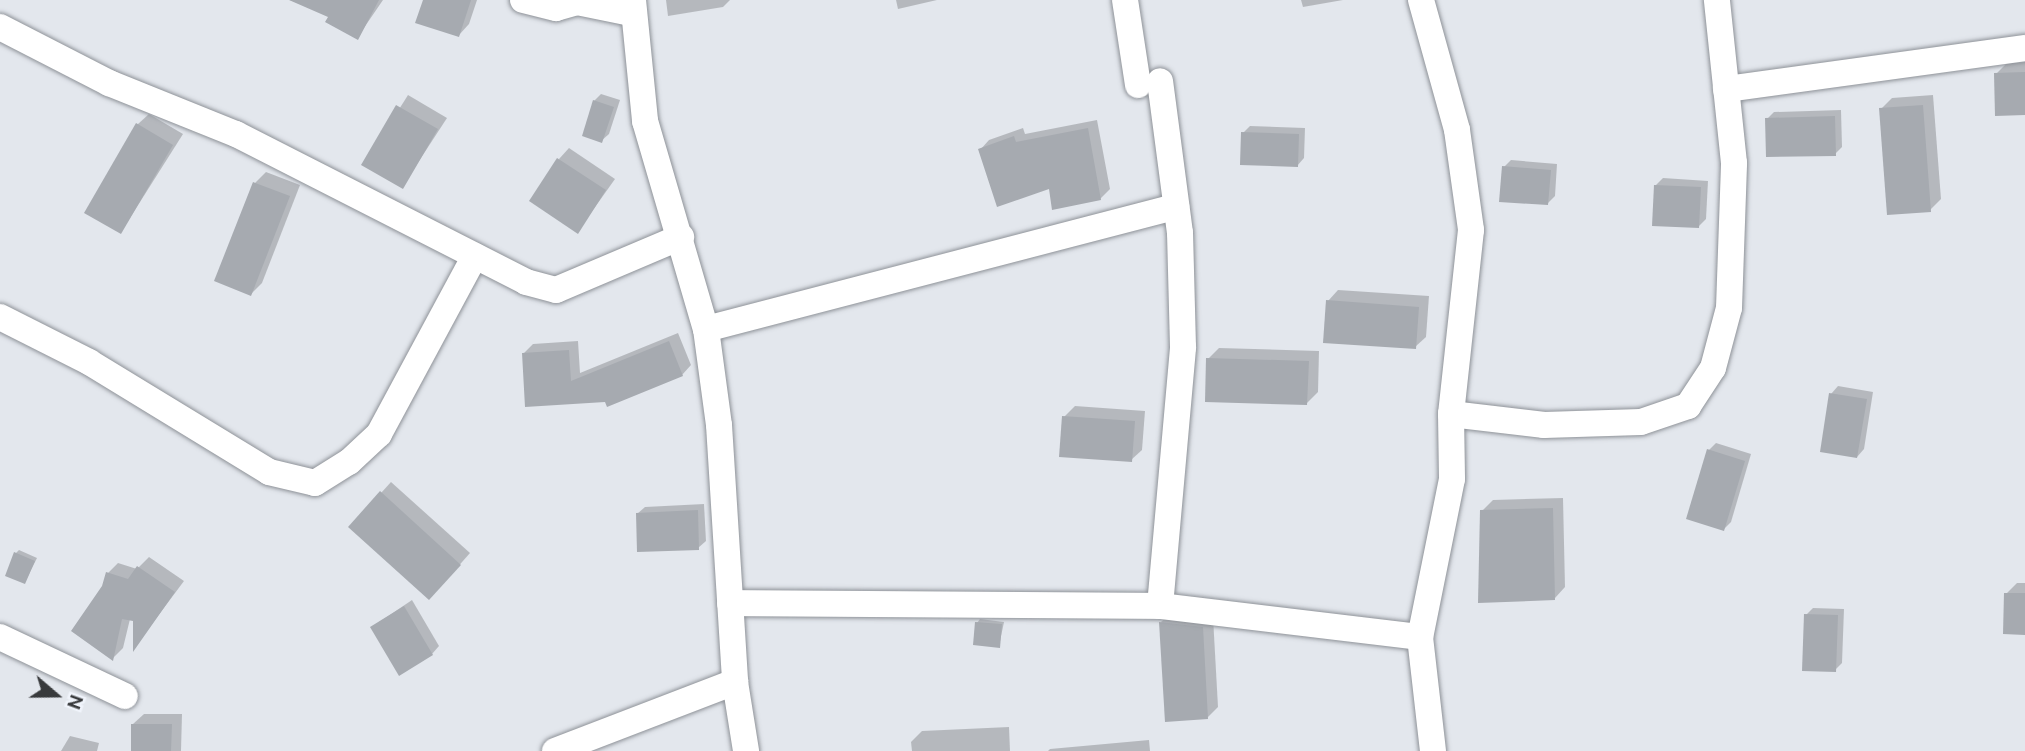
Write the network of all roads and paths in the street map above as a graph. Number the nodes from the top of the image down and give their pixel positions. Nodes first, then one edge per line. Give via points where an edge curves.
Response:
1 (523, 0) edge
2 (1125, 0) edge
3 (1421, 0) edge
4 (1717, 0) edge
5 (632, 7) edge
6 (0, 27) edge
7 (2025, 48) edge
8 (1726, 89) junction
9 (1176, 207) junction
10 (681, 237) junction
11 (475, 256) junction
12 (0, 317) edge
13 (706, 329) junction
14 (1451, 414) junction
15 (730, 603) junction
16 (1160, 606) junction
17 (0, 637) edge
18 (1420, 637) junction
19 (735, 682) junction
20 (125, 696) dead end
21 (555, 751) edge
22 (746, 751) edge
23 (1433, 751) edge

1 - 5 street via 556,8 577,2
2 - 9 street
3 - 14 street via 1457,130 1471,230
4 - 8 street
5 - 10 street via 645,121
6 - 11 street via 110,83 236,134
7 - 8 street
8 - 14 street via 1734,163 1729,308 1713,368 1688,406 1641,422 1544,425
9 - 13 street
9 - 16 street via 1183,347
10 - 11 street via 556,290 526,282
10 - 13 street
11 - 12 street via 379,434 349,462 315,483 269,472 89,362
13 - 15 street via 719,425
14 - 18 street via 1452,479
15 - 16 street
15 - 19 street
16 - 18 street
17 - 20 street
18 - 23 street
19 - 21 street
19 - 22 street

